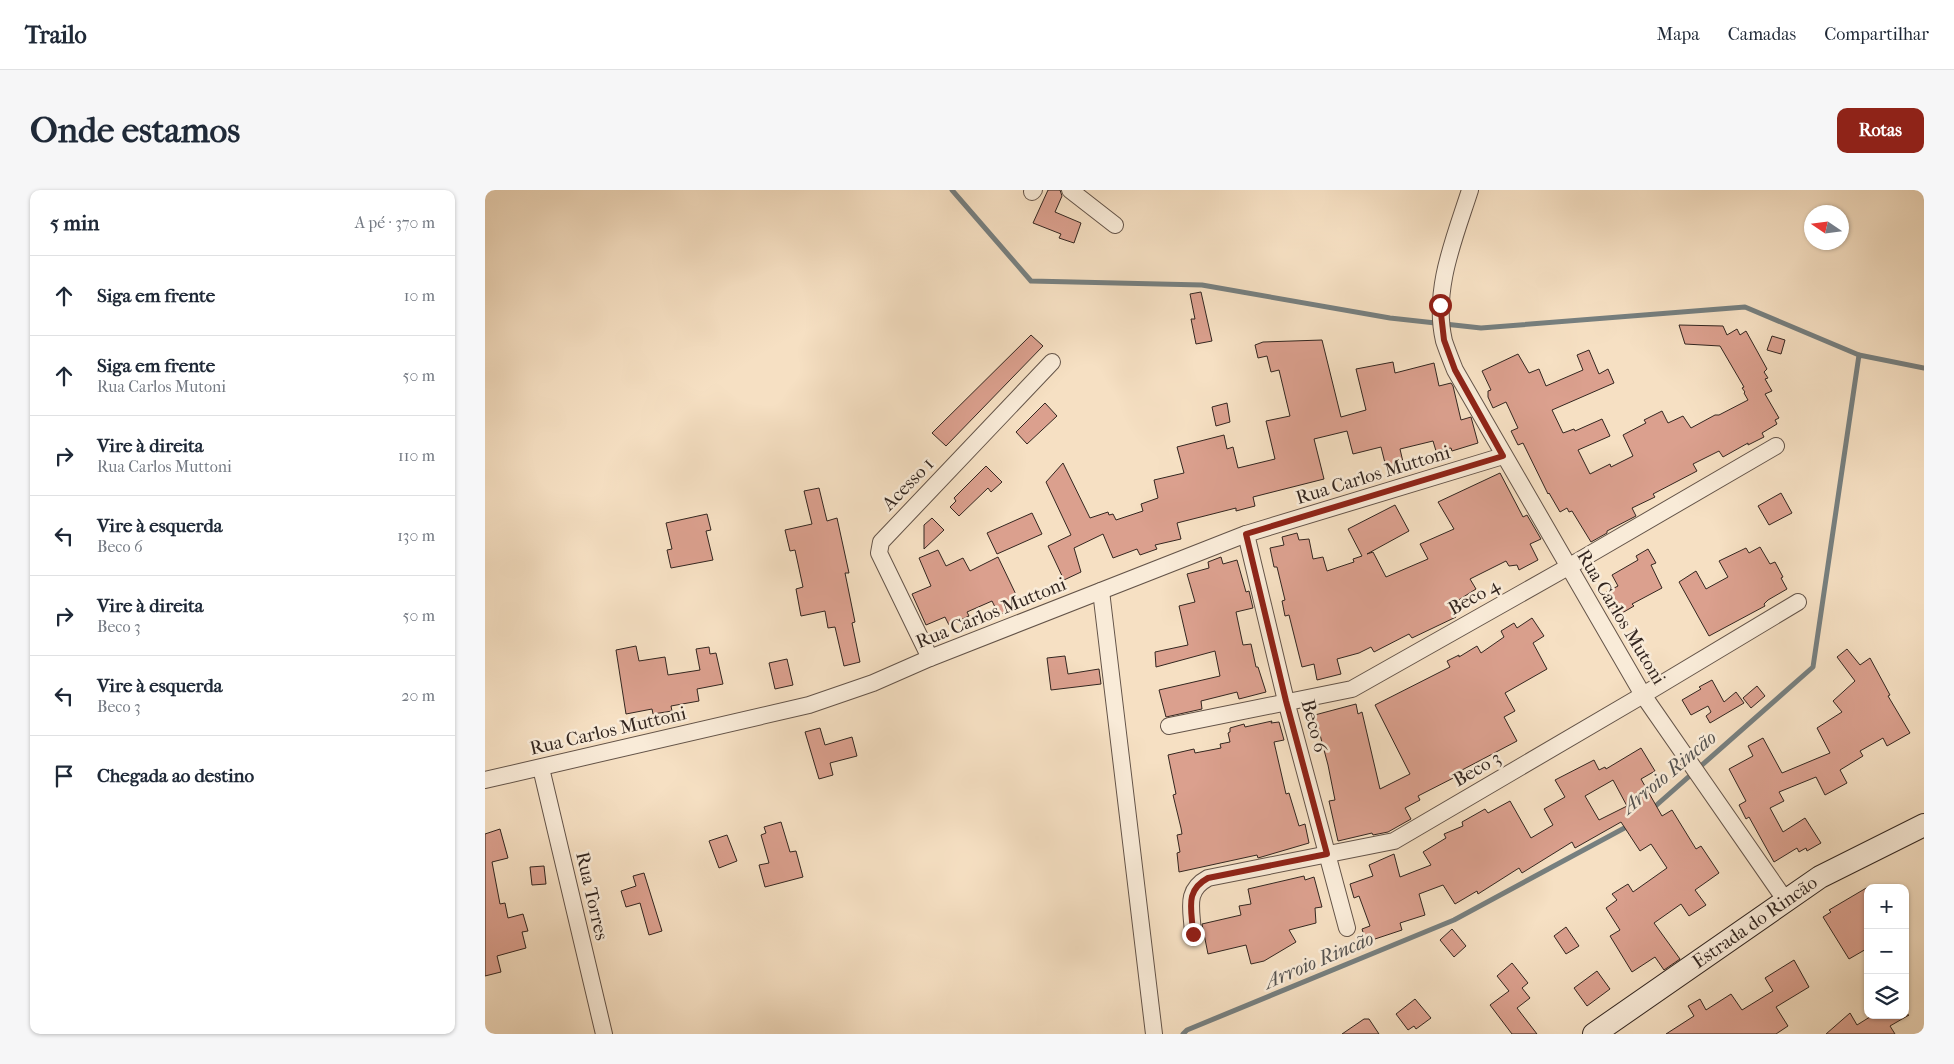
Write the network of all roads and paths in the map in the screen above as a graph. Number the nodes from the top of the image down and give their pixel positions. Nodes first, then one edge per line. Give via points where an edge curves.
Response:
1 (1070, 190) edge
2 (1470, 190) edge
3 (1115, 225) dead end
4 (1052, 362) dead end
5 (1776, 446) dead end
6 (1503, 456) junction
7 (1246, 534) junction
8 (1568, 567) junction
9 (1101, 590) junction
10 (1798, 602) dead end
11 (930, 658) junction
12 (1643, 695) junction
13 (1286, 701) junction
14 (1169, 726) dead end
15 (541, 768) junction
16 (485, 780) edge
17 (1924, 825) edge
18 (1327, 854) junction
19 (1786, 901) junction
20 (1347, 928) dead end
21 (1193, 934) dead end
22 (604, 1034) edge
23 (1154, 1034) edge
24 (1594, 1034) edge

1 - 3 street
2 - 6 street, Rua Carlos Mutoni via 1447,261 1440,305 1444,340 1455,370
4 - 11 street, Acesso 1 via 881,542 879,553
5 - 8 street, Beco 4
6 - 7 street, Rua Carlos Muttoni
6 - 8 street, Rua Carlos Mutoni
7 - 9 street, Rua Carlos Muttoni
7 - 13 street, Beco 6
8 - 12 street, Rua Carlos Mutoni
8 - 13 street, Beco 4 via 1352,689
9 - 11 street, Rua Carlos Muttoni
9 - 23 street
10 - 12 street, Beco 3
11 - 15 street, Rua Carlos Muttoni via 873,683 809,705
12 - 18 street, Beco 3 via 1394,841
12 - 19 street, Rua Carlos Mutoni
13 - 14 street, Beco 4
13 - 18 street, Beco 6
15 - 16 street, Rua Carlos Muttoni
15 - 22 street, Rua Torres
17 - 19 street, Estrada do Rincão via 1820,877
18 - 20 street, Beco 6
18 - 21 street, Beco 3 via 1208,878 1197,884 1191,893
19 - 24 street, Estrada do Rincão

